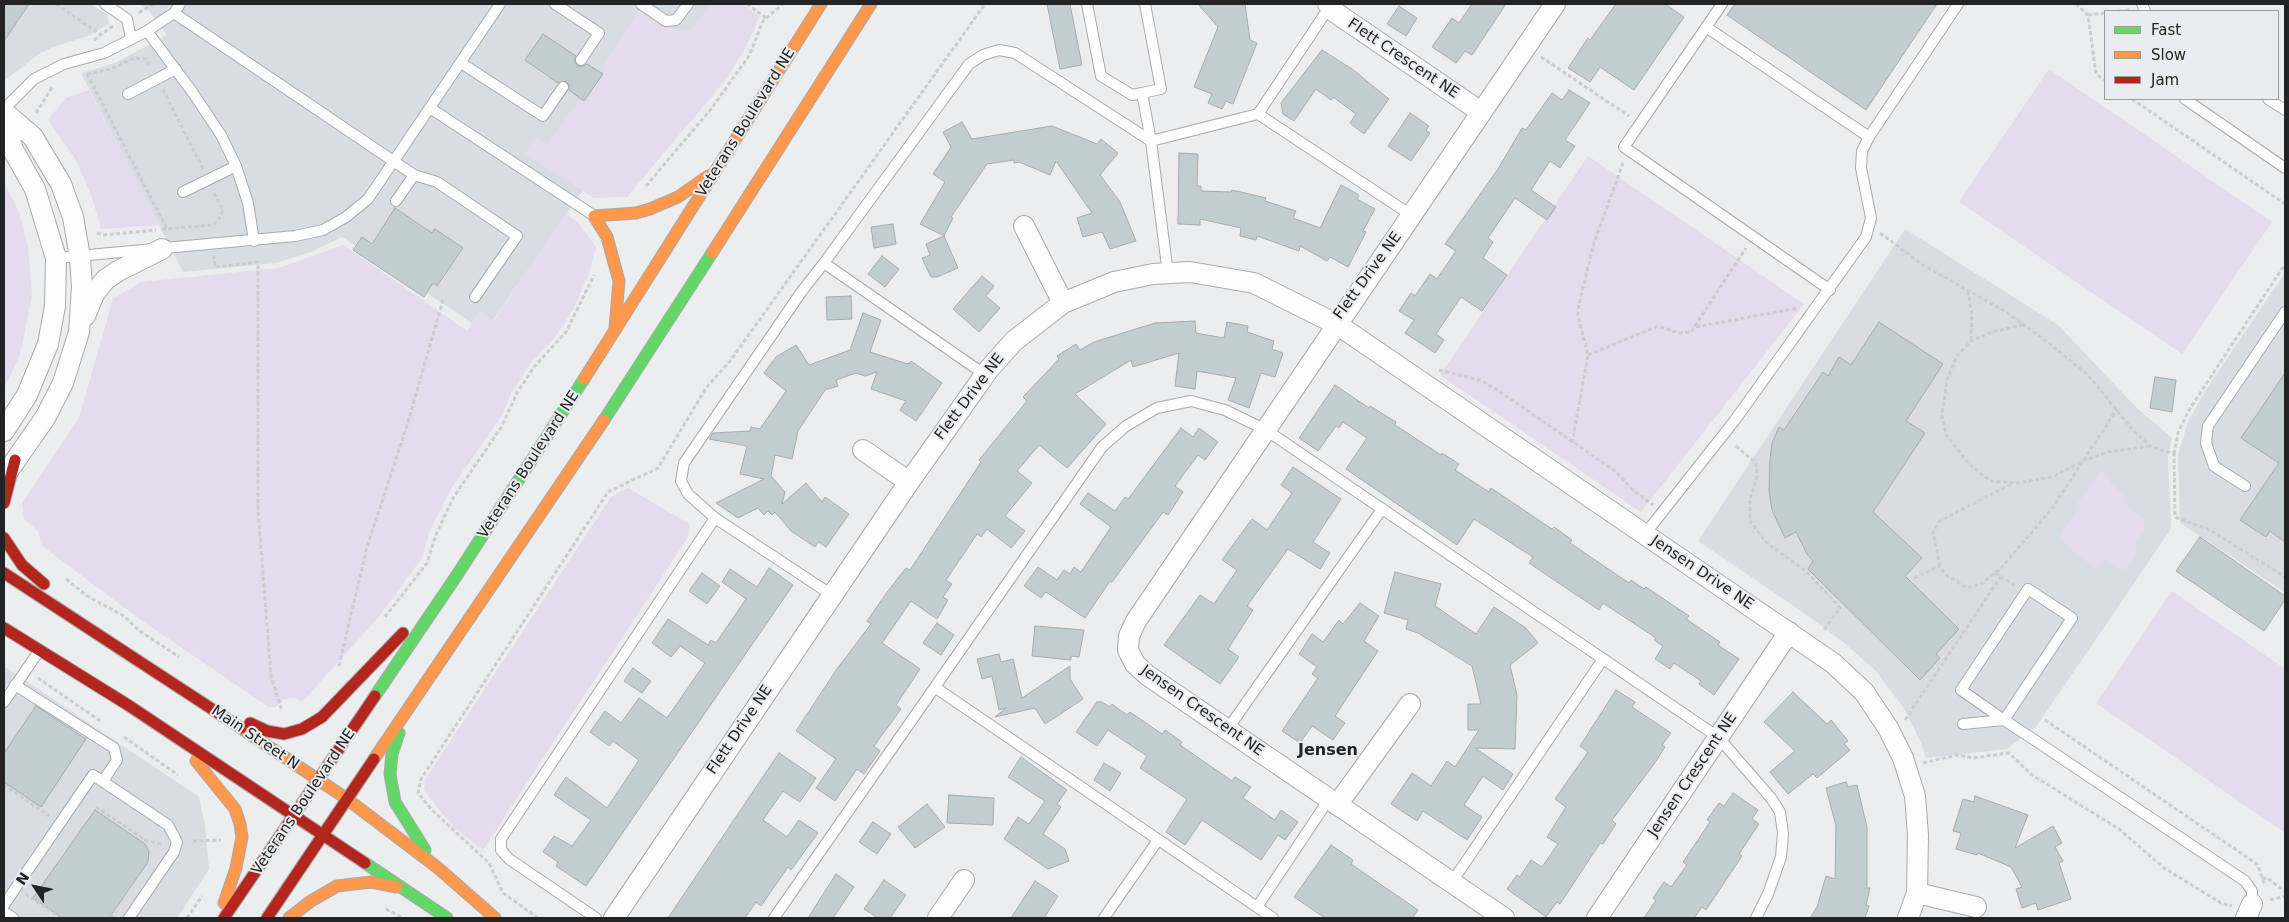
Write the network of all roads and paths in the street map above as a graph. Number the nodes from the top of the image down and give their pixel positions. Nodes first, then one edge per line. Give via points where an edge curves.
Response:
1 (56, 4) edge
2 (105, 4) edge
3 (180, 4) edge
4 (500, 4) edge
5 (555, 4) edge
6 (640, 4) edge
7 (688, 4) edge
8 (747, 4) edge
9 (783, 4) edge
10 (821, 4) edge
11 (871, 4) edge
12 (985, 4) edge
13 (1087, 4) edge
14 (1145, 4) edge
15 (1555, 4) edge
16 (1722, 4) edge
17 (1958, 4) edge
18 (2076, 4) edge
19 (1329, 5) edge
20 (174, 13) junction
21 (2104, 13) edge
22 (2088, 15) junction
23 (766, 18) junction
24 (1706, 27) junction
25 (147, 31) junction
26 (102, 35) dead end
27 (131, 39) junction
28 (1526, 47) junction
29 (581, 60) dead end
30 (461, 62) junction
31 (176, 69) junction
32 (82, 74) dead end
33 (88, 74) junction
34 (158, 79) junction
35 (2104, 79) edge
36 (57, 84) dead end
37 (563, 87) dead end
38 (1142, 93) junction
39 (128, 94) dead end
40 (2133, 100) edge
41 (2186, 100) edge
42 (2270, 100) edge
43 (430, 108) junction
44 (2285, 110) edge
45 (4, 111) edge
46 (1481, 112) junction
47 (36, 113) dead end
48 (1258, 114) junction
49 (4, 118) edge
50 (1640, 124) junction
51 (1869, 137) junction
52 (1151, 141) junction
53 (1628, 150) junction
54 (394, 162) junction
55 (236, 166) junction
56 (2285, 168) edge
57 (717, 169) junction
58 (414, 175) junction
59 (208, 180) junction
60 (645, 187) dead end
61 (182, 192) dead end
62 (396, 202) dead end
63 (2285, 204) edge
64 (1411, 215) junction
65 (594, 216) junction
66 (1024, 226) dead end
67 (1870, 226) junction
68 (167, 229) junction
69 (97, 233) dead end
70 (1754, 237) junction
71 (254, 241) junction
72 (162, 249) junction
73 (80, 257) junction
74 (56, 258) junction
75 (824, 263) junction
76 (2285, 264) edge
77 (215, 267) dead end
78 (597, 269) dead end
79 (1168, 274) junction
80 (1830, 290) junction
81 (1968, 290) junction
82 (475, 297) dead end
83 (443, 300) dead end
84 (1063, 303) junction
85 (1821, 303) junction
86 (2285, 312) edge
87 (2024, 324) junction
88 (1338, 325) junction
89 (1695, 327) junction
90 (78, 332) junction
91 (614, 333) junction
92 (1972, 340) junction
93 (1588, 355) junction
94 (1439, 370) dead end
95 (984, 374) junction
96 (2117, 409) junction
97 (1266, 430) junction
98 (4, 431) edge
99 (1572, 443) junction
100 (1736, 446) dead end
101 (2150, 446) junction
102 (863, 450) dead end
103 (2174, 454) junction
104 (15, 460) junction
105 (2085, 460) junction
106 (4, 477) edge
107 (909, 482) junction
108 (2014, 482) junction
109 (2245, 486) dead end
110 (4, 503) edge
111 (1382, 509) junction
112 (1661, 511) junction
113 (715, 518) junction
114 (1645, 534) junction
115 (4, 538) edge
116 (1940, 566) junction
117 (1995, 572) junction
118 (4, 573) edge
119 (457, 575) junction
120 (62, 576) dead end
121 (2001, 576) junction
122 (1914, 578) dead end
123 (2285, 578) edge
124 (2026, 592) junction
125 (832, 595) junction
126 (381, 622) dead end
127 (4, 628) edge
128 (1823, 630) dead end
129 (1789, 632) junction
130 (100, 636) junction
131 (40, 650) junction
132 (1603, 659) junction
133 (184, 661) dead end
134 (344, 665) dead end
135 (15, 685) junction
136 (936, 688) junction
137 (194, 697) junction
138 (4, 702) edge
139 (1410, 704) dead end
140 (405, 715) junction
141 (284, 717) dead end
142 (1905, 720) dead end
143 (2004, 720) junction
144 (2045, 720) dead end
145 (1963, 724) dead end
146 (1227, 730) junction
147 (169, 733) junction
148 (1718, 738) junction
149 (1906, 767) junction
150 (319, 780) junction
151 (103, 781) junction
152 (4, 785) edge
153 (347, 800) junction
154 (1333, 802) junction
155 (96, 807) dead end
156 (295, 816) junction
157 (46, 825) dead end
158 (324, 835) junction
159 (1158, 840) junction
160 (193, 841) dead end
161 (208, 841) dead end
162 (162, 843) dead end
163 (438, 868) junction
164 (2263, 878) junction
165 (964, 880) dead end
166 (1452, 882) junction
167 (2245, 882) junction
168 (407, 890) junction
169 (2285, 891) edge
170 (24, 893) dead end
171 (1917, 893) junction
172 (2285, 896) edge
173 (4, 906) edge
174 (379, 906) dead end
175 (1257, 907) junction
176 (1976, 907) dead end
177 (2254, 908) edge
178 (4, 912) edge
179 (13, 918) edge
180 (60, 918) edge
181 (129, 918) edge
182 (217, 918) edge
183 (224, 918) edge
184 (267, 918) edge
185 (289, 918) edge
186 (404, 918) edge
187 (447, 918) edge
188 (496, 918) edge
189 (538, 918) edge
190 (596, 918) edge
191 (614, 918) edge
192 (774, 918) edge
193 (938, 918) edge
194 (1104, 918) edge
195 (1273, 918) edge
196 (1504, 918) edge
197 (1597, 918) edge
198 (1756, 918) edge
199 (1908, 918) edge

1 - 26 path
2 - 27 lane via 127,19
3 - 20 lane
4 - 30 lane
5 - 29 lane via 599,33
6 - 7 lane via 666,21 676,20
8 - 23 path
9 - 23 path
10 - 57 main road, Veterans Boulevard NE
11 - 140 main road via 628,384
12 - 189 path via 736,353 706,388 658,468 608,492 421,778 418,793 432,810 489,863 503,893
13 - 38 lane via 1101,76 1132,95
14 - 38 lane via 1162,89
15 - 28 street, Flett Drive NE
16 - 24 lane
17 - 51 lane
18 - 22 path
19 - 46 street, Flett Crescent NE via 1336,14
19 - 48 lane
20 - 25 lane
20 - 54 lane
21 - 22 path
22 - 35 path via 2096,74
23 - 60 path via 749,56 711,109
24 - 50 lane
24 - 51 lane
25 - 27 lane
25 - 31 lane
27 - 45 lane via 104,53 64,64 34,79
28 - 46 street, Flett Drive NE
28 - 50 path
30 - 37 lane via 543,116
30 - 43 lane
31 - 34 lane
31 - 55 lane via 221,135
32 - 33 path
33 - 34 path via 141,58 146,59
33 - 68 path
34 - 39 lane
34 - 59 path
36 - 47 path via 44,97
38 - 52 lane
40 - 63 path
41 - 56 lane
42 - 44 lane
43 - 54 lane
43 - 65 lane
45 - 73 street via 33,137 61,184 73,217
46 - 64 street, Flett Drive NE
48 - 52 lane
48 - 64 lane
49 - 74 street via 14,150 35,189
50 - 53 lane via 1624,147
51 - 67 lane via 1860,161
52 - 75 lane via 1015,53 999,50 983,55 969,64
52 - 79 lane
53 - 70 lane
53 - 93 path via 1582,284 1578,316
54 - 58 lane
54 - 71 lane via 368,199 323,230
55 - 59 lane
55 - 71 lane via 248,203
57 - 65 main road via 678,197 650,210
57 - 91 main road, Veterans Boulevard NE
58 - 62 lane
58 - 82 lane via 437,182 517,236
59 - 61 lane
59 - 68 path via 223,210 218,221 212,225
64 - 88 street, Flett Drive NE
65 - 91 main road via 607,238 619,281
66 - 84 street
67 - 80 lane
67 - 81 path via 1923,265
68 - 69 path
70 - 80 lane
70 - 89 path
71 - 72 lane
72 - 73 lane
72 - 90 street via 118,270 105,280 94,294
73 - 74 lane
73 - 90 street via 82,287
74 - 98 street via 56,306 48,344 27,395
75 - 95 lane
75 - 113 lane via 684,463 681,481 688,494
76 - 103 path via 2189,410 2178,433
77 - 141 path via 258,262 258,510 271,676
78 - 126 path via 566,332 534,367 517,393 502,426 453,498 427,563
79 - 84 street, Flett Drive NE via 1114,282
79 - 88 street, Flett Drive NE via 1190,272 1254,282
80 - 85 lane
81 - 87 path
81 - 92 path
83 - 134 path via 367,548 338,672
84 - 95 street, Flett Drive NE via 1014,341
85 - 89 path
85 - 112 lane via 1735,420
86 - 109 lane via 2208,426 2206,443 2214,466
87 - 92 path
87 - 96 path via 2088,375
88 - 97 street, Jensen Crescent NE
88 - 114 street, Jensen Drive NE
89 - 93 path via 1686,334 1658,326
90 - 104 street via 63,382 45,418
91 - 119 main road, Veterans Boulevard NE
92 - 108 path via 1957,356 1946,380 1942,415 1946,435 1968,463 1990,481
93 - 99 path
94 - 99 path via 1486,383 1533,412
95 - 107 street, Flett Drive NE
96 - 101 path
96 - 105 path
97 - 111 lane
97 - 136 lane via 1225,410 1191,401 1157,408 1126,426 1102,448
97 - 146 street, Jensen Crescent NE via 1129,636 1128,650 1135,664
99 - 112 path via 1615,471 1643,499
100 - 128 path via 1756,463 1750,521 1766,542 1807,572 1840,608
101 - 103 path
101 - 105 path via 2108,452
102 - 107 street
103 - 123 path via 2175,517 2210,530
104 - 106 street
104 - 110 main road
105 - 108 path via 2052,477
105 - 117 path via 2051,510
107 - 125 street, Flett Drive NE
108 - 116 path via 1940,521 1933,532
111 - 132 lane
111 - 146 lane
112 - 114 lane
113 - 125 lane
113 - 190 lane via 501,839 501,850 509,859
114 - 129 street, Jensen Drive NE
115 - 130 main road via 22,565
116 - 117 path via 1945,574 1967,588 1983,583
116 - 122 path
117 - 121 path
118 - 130 main road, Main Street N
119 - 137 main road via 322,717 302,729 284,734 267,731
119 - 150 main road, Veterans Boulevard NE
120 - 133 path via 87,596 124,616
121 - 124 path
121 - 142 path
124 - 143 lane via 1961,690
124 - 143 lane via 2028,589 2072,618
125 - 191 street, Flett Drive NE
127 - 131 main road
129 - 148 street, Jensen Crescent NE
129 - 149 street, Jensen Drive NE via 1833,663 1864,692 1888,728
130 - 137 main road, Main Street N
131 - 135 lane
131 - 147 main road
132 - 148 lane
132 - 166 lane
135 - 138 lane
135 - 151 lane via 114,748 117,760
136 - 159 lane
136 - 192 lane
137 - 150 main road, Main Street N
139 - 154 street
140 - 153 main road
140 - 163 main road via 392,754 390,774 395,802
143 - 145 lane
143 - 167 lane
144 - 164 path via 2257,864
146 - 154 street, Jensen Crescent NE
147 - 156 main road
147 - 182 main road via 215,783 235,809 240,824 242,837 236,868
148 - 197 street, Jensen Crescent NE
148 - 198 lane via 1780,812 1783,833 1781,857
149 - 171 street, Jensen Drive NE via 1917,816
149 - 177 path via 1957,755 1973,758 2009,753 2032,775 2120,829 2164,868 2221,903
150 - 153 main road, Main Street N
150 - 156 main road, Veterans Boulevard NE
151 - 173 lane via 94,775
151 - 181 lane via 168,825 177,842 174,852
152 - 157 path via 51,817
153 - 158 main road
153 - 163 main road, Main Street N
154 - 166 street, Jensen Crescent NE
154 - 175 lane
155 - 162 path via 147,840
156 - 158 main road
156 - 183 main road, Veterans Boulevard NE
158 - 168 main road
158 - 184 main road
159 - 175 lane
159 - 194 lane
160 - 161 path
163 - 188 main road, Main Street N
164 - 167 path
164 - 169 path
164 - 177 path
165 - 193 street
166 - 196 street, Jensen Crescent NE
167 - 177 lane via 2252,891
168 - 185 main road via 371,882 346,884 311,901
168 - 187 main road
170 - 180 path
171 - 176 street
171 - 199 street, Jensen Drive NE
172 - 177 path
174 - 186 path
175 - 195 lane
178 - 179 lane

